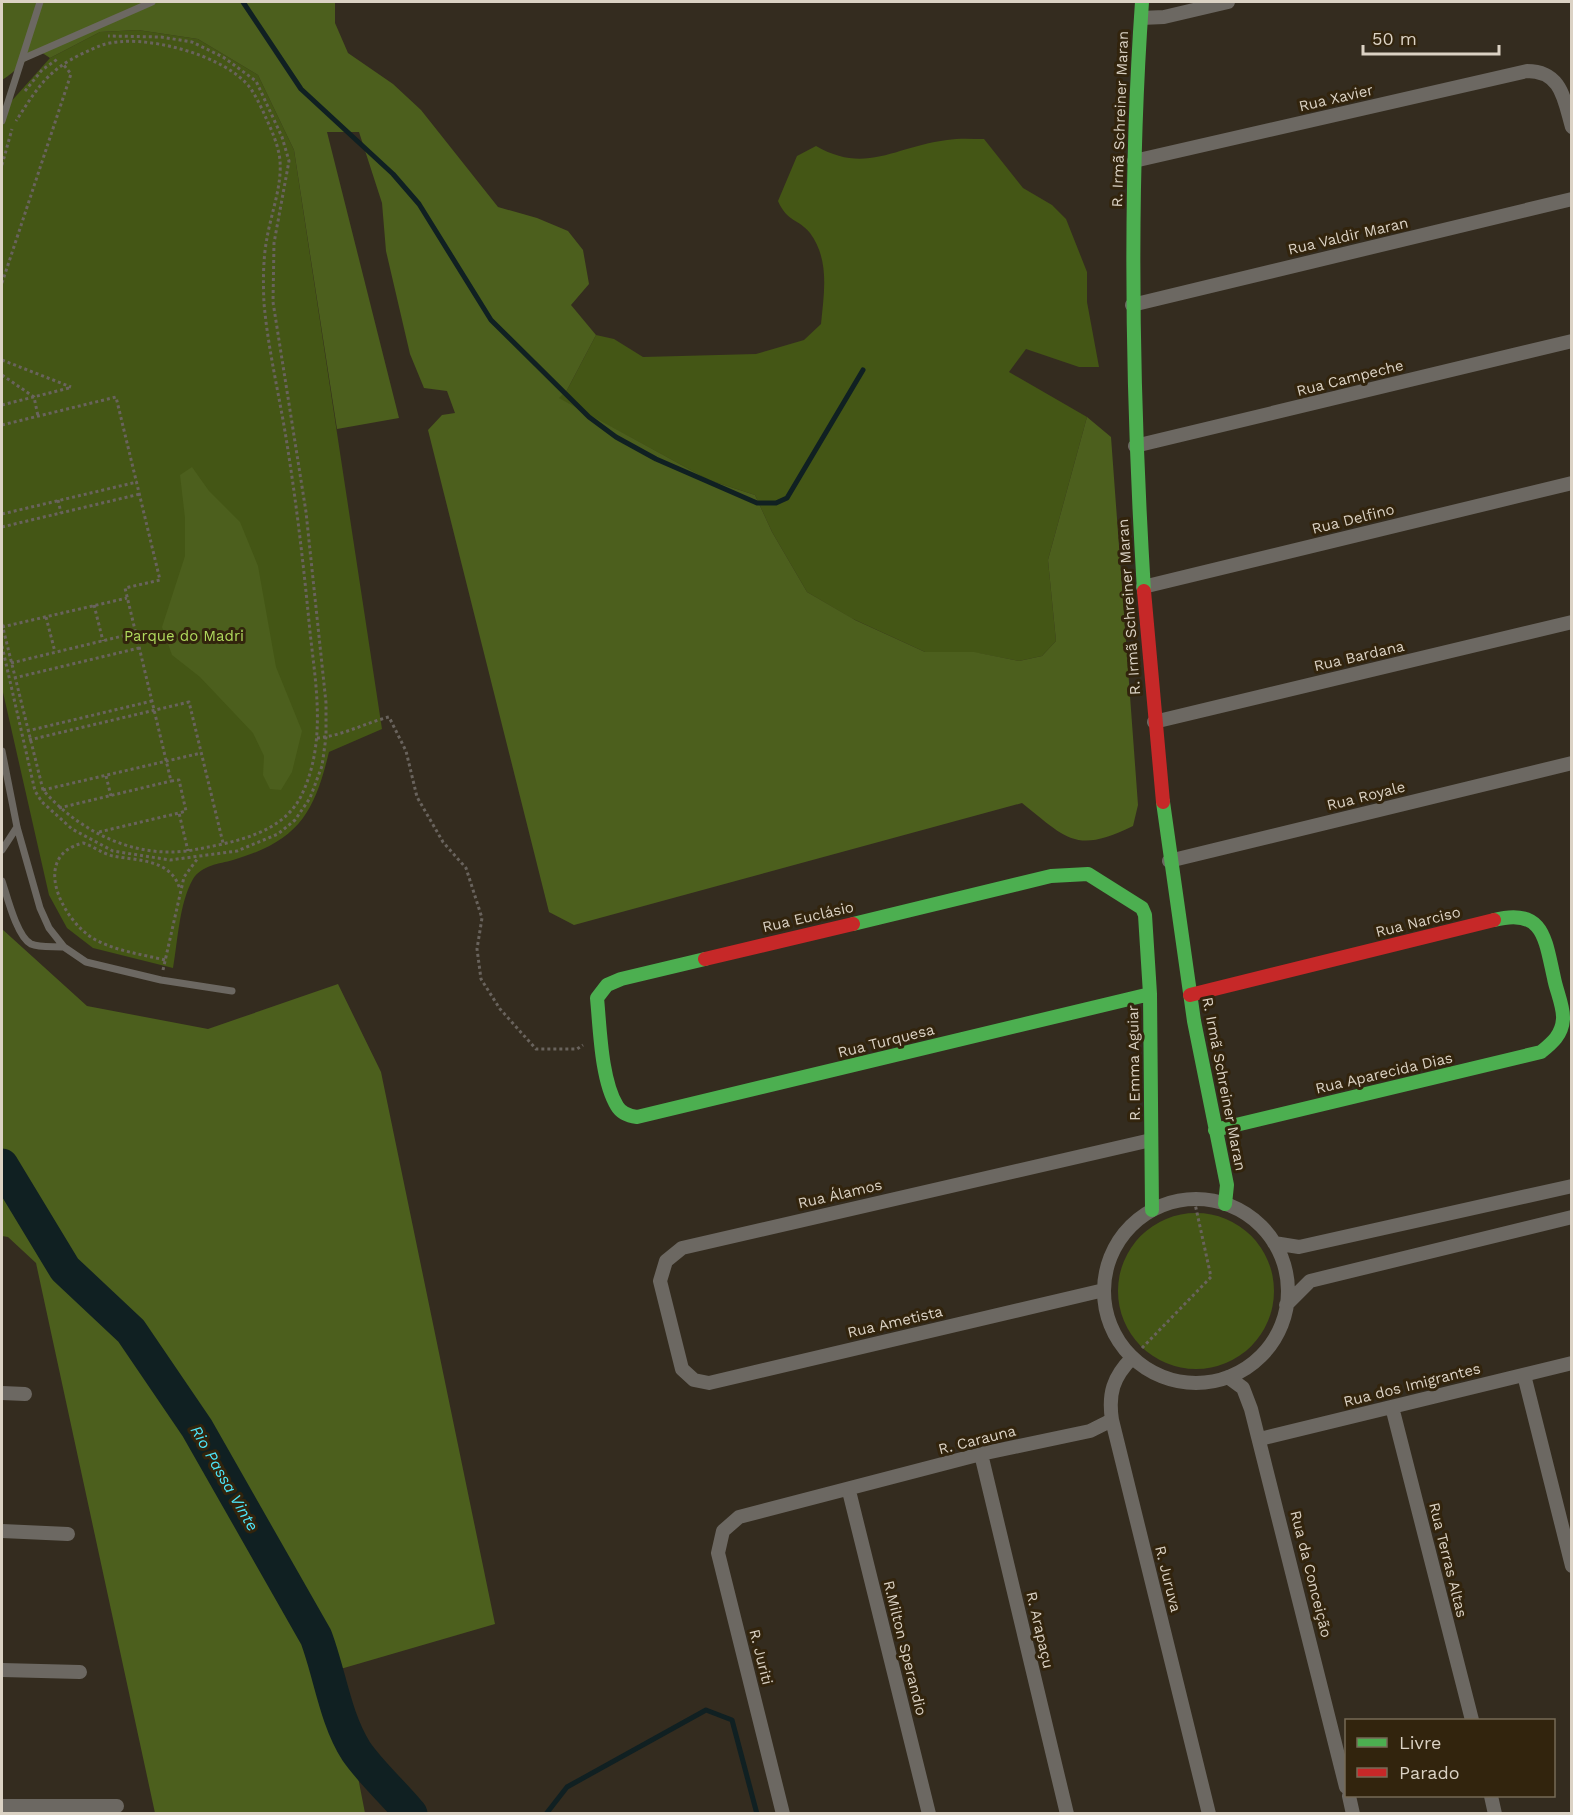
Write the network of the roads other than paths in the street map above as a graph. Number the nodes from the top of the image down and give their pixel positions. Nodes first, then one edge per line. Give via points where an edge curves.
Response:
1 (40, 2) edge
2 (152, 2) edge
3 (1142, 2) edge
4 (1228, 2) edge
5 (1141, 18) junction
6 (22, 59) junction
7 (2, 120) edge
8 (1572, 127) edge
9 (1134, 160) junction
10 (1572, 199) edge
11 (1132, 305) junction
12 (1572, 341) edge
13 (1136, 446) junction
14 (1572, 483) edge
15 (1143, 586) junction
16 (1572, 622) edge
17 (1154, 722) junction
18 (2, 752) edge
19 (1572, 763) edge
20 (17, 826) junction
21 (2, 850) edge
22 (1169, 861) junction
23 (2, 881) edge
24 (1145, 915) joint
25 (64, 946) junction
26 (232, 991) dead end
27 (1150, 994) junction
28 (1190, 995) junction
29 (1557, 1039) joint
30 (629, 1116) joint
31 (1215, 1130) junction
32 (1151, 1140) junction
33 (1572, 1186) edge
34 (1225, 1204) junction
35 (1152, 1210) junction
36 (1572, 1216) edge
37 (1274, 1243) junction
38 (1104, 1290) junction
39 (1286, 1305) junction
40 (1132, 1358) junction
41 (1572, 1362) edge
42 (1524, 1375) junction
43 (1228, 1377) junction
44 (694, 1380) joint
45 (2, 1393) edge
46 (25, 1394) dead end
47 (1392, 1407) junction
48 (1112, 1420) junction
49 (1260, 1439) junction
50 (981, 1454) junction
51 (849, 1491) junction
52 (740, 1517) joint
53 (2, 1531) edge
54 (68, 1534) dead end
55 (1572, 1566) edge
56 (2, 1670) edge
57 (80, 1672) dead end
58 (1472, 1719) edge
59 (1345, 1778) edge
60 (1349, 1797) edge
61 (1491, 1797) edge
62 (2, 1806) edge
63 (117, 1806) dead end
64 (783, 1814) edge
65 (929, 1814) edge
66 (1067, 1814) edge
67 (1209, 1814) edge
68 (1353, 1814) edge
69 (1495, 1814) edge

1 - 6 lane
2 - 6 lane
3 - 5 street, R. Irmã Schreiner Maran
4 - 5 street via 1164,17
5 - 9 street, R. Irmã Schreiner Maran
6 - 7 lane
8 - 9 street, Rua Xavier via 1560,87 1546,74 1527,71
9 - 11 street, R. Irmã Schreiner Maran
10 - 11 street, Rua Valdir Maran
11 - 13 street, R. Irmã Schreiner Maran
12 - 13 street, Rua Campeche
13 - 15 street, R. Irmã Schreiner Maran
14 - 15 street, Rua Delfino
15 - 17 street, R. Irmã Schreiner Maran
16 - 17 street, Rua Bardana
17 - 22 street, R. Irmã Schreiner Maran
18 - 20 lane
19 - 22 street, Rua Royale
20 - 21 lane
20 - 25 lane via 40,908 49,928
22 - 28 street, R. Irmã Schreiner Maran
23 - 25 lane via 26,941
24 - 27 street, R. Emma Aguiar
24 - 30 street, Rua Euclásio via 1142,908 1088,874 1051,876 621,979 607,985 597,998 600,1034 614,1099
25 - 26 lane via 86,962 161,980
27 - 30 street, Rua Turquesa via 645,1117
27 - 32 street, R. Emma Aguiar
28 - 29 street, Rua Narciso via 1513,915 1535,924 1543,933 1563,1018
28 - 31 street, R. Irmã Schreiner Maran
29 - 31 street, Rua Aparecida Dias via 1541,1052
31 - 34 street, R. Irmã Schreiner Maran via 1227,1185
32 - 35 street, R. Emma Aguiar
32 - 44 street, Rua Álamos via 682,1248 666,1261 660,1281 682,1370
33 - 37 street via 1299,1247
34 - 35 street via 1178,1200
34 - 37 street via 1253,1219
35 - 38 street via 1136,1220 1116,1244
36 - 39 street via 1310,1281
37 - 39 street via 1286,1273
38 - 40 street via 1108,1320
38 - 44 street, Rua Ametista via 709,1383
39 - 43 street via 1280,1328 1267,1349 1256,1361
40 - 43 street via 1178,1382 1212,1382
40 - 48 street, R. Juruva via 1112,1386
41 - 42 street, Rua dos Imigrantes
42 - 47 street, Rua dos Imigrantes
42 - 55 street
43 - 49 street, Rua da Conceição via 1243,1388
45 - 46 street
47 - 49 street, Rua dos Imigrantes
47 - 58 street, Rua Terras Altas
48 - 50 street, R. Carauna via 1090,1431
48 - 67 street, R. Juruva
49 - 59 street, Rua da Conceição
50 - 51 street, R. Carauna
50 - 66 street, R. Arapaçu
51 - 52 street, R. Carauna
51 - 65 street, R.Milton Sperandio
52 - 64 street, R. Juriti via 723,1531 718,1553
53 - 54 street
56 - 57 street
60 - 68 street
61 - 69 street
62 - 63 street

